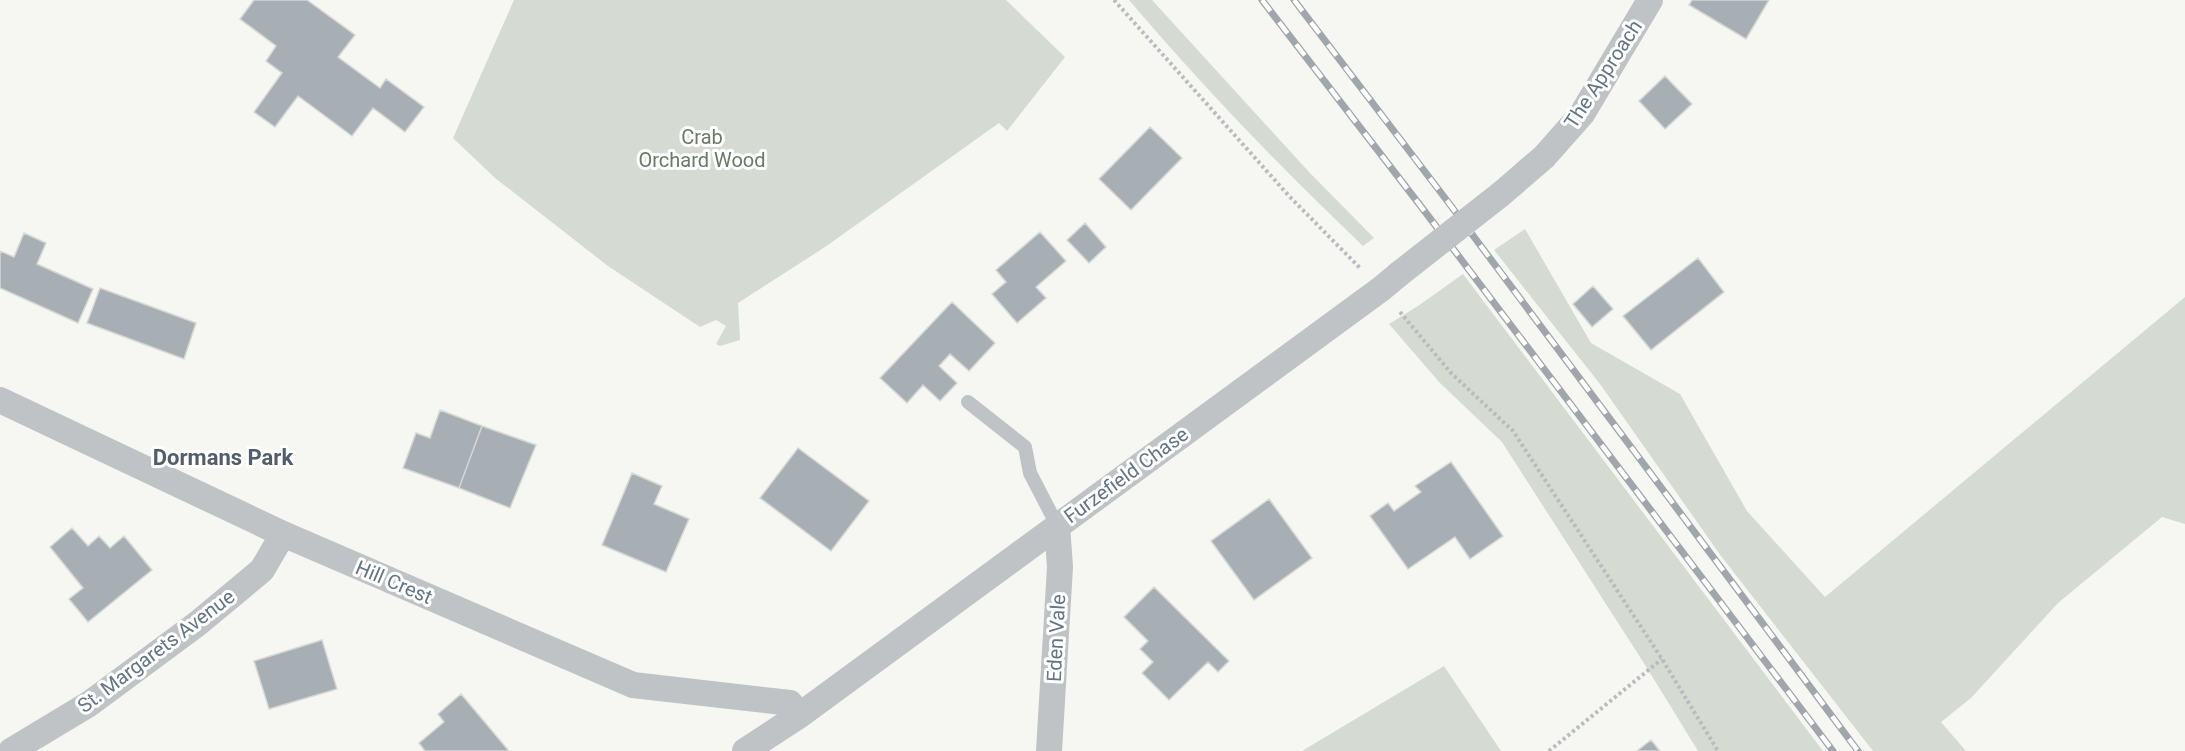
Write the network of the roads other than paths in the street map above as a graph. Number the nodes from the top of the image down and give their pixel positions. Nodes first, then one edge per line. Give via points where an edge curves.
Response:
1 (1650, 0) edge
2 (1501, 194) joint
3 (0, 400) edge
4 (968, 402) dead end
5 (1057, 525) junction
6 (283, 534) junction
7 (800, 715) junction
8 (12, 751) edge
9 (746, 751) edge
10 (1050, 751) edge

1 - 2 street, The Approach via 1582,114 1544,157
2 - 5 street, Furzefield Chase, bridge via 1390,282
3 - 6 street, Hill Crest
4 - 5 lane via 1025,447 1030,473
5 - 7 street, Furzefield Chase
5 - 10 street, Eden Vale via 1060,567
6 - 7 street, Hill Crest via 633,685 790,703
6 - 8 street, St. Margarets Avenue via 262,570 197,624 89,704
7 - 9 street, Furzefield Chase

